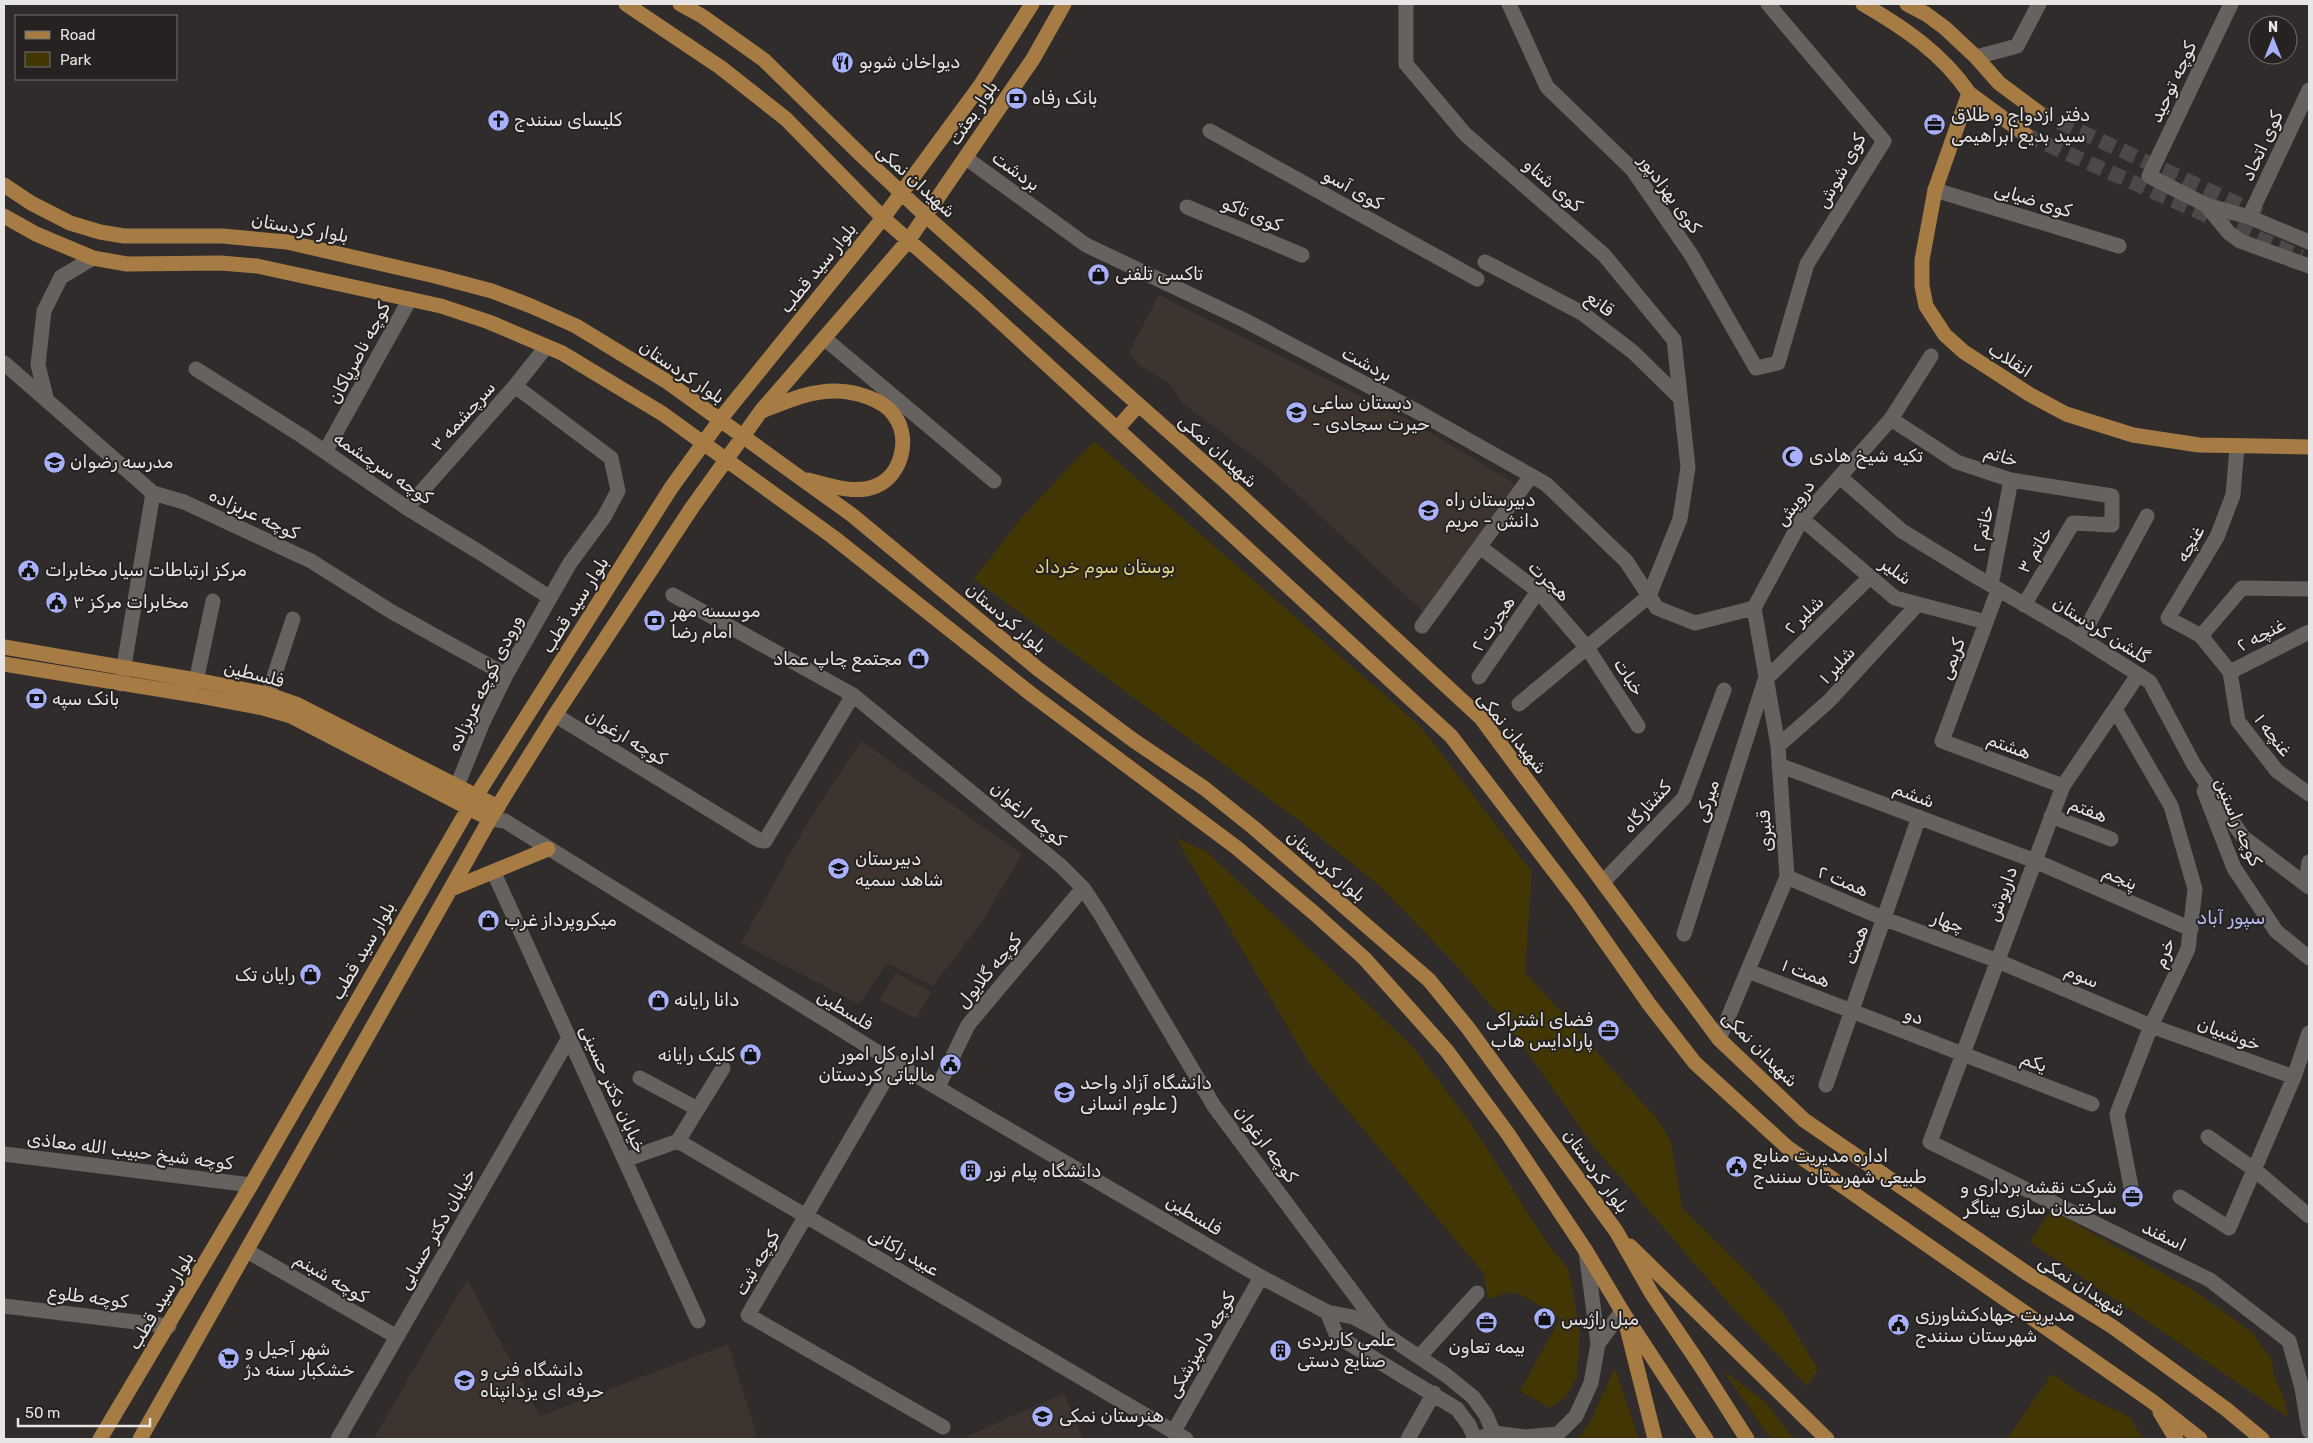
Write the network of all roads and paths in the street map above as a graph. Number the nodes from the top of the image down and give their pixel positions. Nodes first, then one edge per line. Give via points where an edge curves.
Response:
1 (626, 4) edge
2 (680, 4) edge
3 (1032, 4) edge
4 (1064, 4) edge
5 (1406, 4) edge
6 (1509, 4) edge
7 (1768, 4) edge
8 (1863, 4) edge
9 (1907, 4) edge
10 (2040, 4) edge
11 (2231, 4) edge
12 (1976, 57) junction
13 (2309, 90) edge
14 (1969, 93) junction
15 (2038, 112) tunnel mouth
16 (1210, 131) dead end
17 (2026, 135) tunnel mouth
18 (966, 158) junction
19 (4, 185) edge
20 (1935, 190) junction
21 (902, 193) junction
22 (2206, 205) junction
23 (1187, 207) dead end
24 (4, 216) edge
25 (926, 216) junction
26 (883, 218) junction
27 (2249, 218) junction
28 (908, 241) junction
29 (2309, 242) edge
30 (2119, 246) dead end
31 (1302, 255) dead end
32 (93, 258) junction
33 (1485, 262) dead end
34 (2309, 266) edge
35 (1478, 279) dead end
36 (410, 299) junction
37 (824, 338) junction
38 (546, 347) junction
39 (1931, 356) dead end
40 (4, 363) edge
41 (1756, 368) joint
42 (196, 369) dead end
43 (515, 386) junction
44 (1679, 397) junction
45 (47, 401) junction
46 (1138, 405) junction
47 (761, 411) junction
48 (725, 417) junction
49 (1891, 419) junction
50 (1118, 429) junction
51 (739, 434) junction
52 (706, 446) junction
53 (2237, 447) junction
54 (2309, 447) edge
55 (325, 452) junction
56 (722, 458) junction
57 (1531, 476) junction
58 (1840, 477) junction
59 (799, 478) junction
60 (2011, 480) junction
61 (994, 481) dead end
62 (153, 493) junction
63 (407, 508) junction
64 (2147, 516) dead end
65 (1802, 519) junction
66 (2112, 524) junction
67 (2134, 540) junction
68 (1480, 547) junction
69 (1870, 577) junction
70 (1995, 587) junction
71 (2309, 589) edge
72 (1538, 591) junction
73 (673, 595) dead end
74 (1649, 596) junction
75 (549, 597) junction
76 (213, 601) dead end
77 (1918, 604) junction
78 (2024, 605) junction
79 (1754, 608) junction
80 (293, 619) dead end
81 (1986, 622) junction
82 (1422, 626) dead end
83 (2309, 632) edge
84 (2201, 636) junction
85 (2081, 638) junction
86 (4, 647) edge
87 (1588, 649) junction
88 (4, 664) edge
89 (124, 668) junction
90 (2230, 672) junction
91 (2138, 674) junction
92 (506, 675) junction
93 (1479, 678) dead end
94 (196, 680) junction
95 (1765, 680) junction
96 (121, 684) junction
97 (1724, 690) dead end
98 (194, 695) junction
99 (853, 695) junction
100 (265, 701) junction
101 (1519, 704) dead end
102 (2115, 708) junction
103 (555, 715) junction
104 (1638, 726) dead end
105 (1942, 740) joint
106 (1778, 746) junction
107 (1779, 765) junction
108 (2194, 765) junction
109 (457, 786) junction
110 (2063, 786) junction
111 (2309, 794) edge
112 (472, 802) junction
113 (498, 816) junction
114 (2051, 816) junction
115 (1919, 818) junction
116 (2110, 839) dead end
117 (548, 849) junction
118 (2035, 861) junction
119 (2309, 862) edge
120 (494, 873) junction
121 (1787, 877) junction
122 (1603, 882) junction
123 (2308, 885) edge
124 (1083, 888) junction
125 (451, 889) junction
126 (1885, 919) junction
127 (2191, 929) junction
128 (1684, 934) dead end
129 (2309, 958) edge
130 (1998, 961) junction
131 (1748, 971) junction
132 (1852, 1011) junction
133 (2151, 1026) junction
134 (2309, 1033) edge
135 (569, 1038) junction
136 (1719, 1039) junction
137 (1962, 1056) junction
138 (895, 1063) junction
139 (723, 1068) dead end
140 (2294, 1077) junction
141 (640, 1078) dead end
142 (1826, 1085) dead end
143 (938, 1087) junction
144 (2092, 1104) dead end
145 (698, 1109) junction
146 (2208, 1136) dead end
147 (678, 1141) junction
148 (1930, 1142) joint
149 (4, 1154) edge
150 (625, 1160) junction
151 (2255, 1170) junction
152 (250, 1185) junction
153 (2131, 1187) dead end
154 (2180, 1197) dead end
155 (805, 1216) junction
156 (2309, 1216) edge
157 (1616, 1231) junction
158 (247, 1251) junction
159 (1586, 1251) junction
160 (1261, 1277) junction
161 (1477, 1293) dead end
162 (4, 1306) edge
163 (1622, 1311) junction
164 (1327, 1312) junction
165 (698, 1321) dead end
166 (168, 1326) junction
167 (1383, 1333) junction
168 (397, 1337) junction
169 (1598, 1344) junction
170 (1420, 1356) junction
171 (1434, 1393) junction
172 (2153, 1402) junction
173 (943, 1426) dead end
174 (2309, 1431) edge
175 (1180, 1435) edge
176 (2309, 1435) edge
177 (1495, 1436) edge
178 (100, 1439) edge
179 (140, 1439) edge
180 (338, 1439) edge
181 (1408, 1439) edge
182 (1476, 1439) edge
183 (1656, 1439) edge
184 (1706, 1439) edge
185 (1747, 1439) edge
186 (1827, 1439) edge
187 (2176, 1439) edge
188 (2200, 1439) edge
189 (2262, 1439) edge
190 (2308, 1439) edge

1 - 26 main road via 726,71 786,119
2 - 21 main road, شهیدان نمکی via 764,60
3 - 21 main road, بلوار بعثت via 980,86
4 - 18 main road, بلوار بعثت via 1033,59
5 - 44 street, کوی شتاو via 1406,64 1465,134 1604,255 1674,340
6 - 41 street, کوی بهزادپور via 1547,86 1632,169 1692,256
7 - 41 street, کوی شوش via 1884,141 1807,264 1778,363
8 - 14 main road via 1902,27 1953,72
9 - 12 main road via 1926,14
10 - 12 street via 2017,46
11 - 22 street, کوچه توحید via 2150,176
12 - 15 main road via 1999,83
13 - 27 street, کوی اتحاد
14 - 17 main road
14 - 20 main road, انقلاب
16 - 35 street, کوی آسو
18 - 25 main road, بلوار بعثت
18 - 57 street, بردشت via 1086,245 1244,320
19 - 48 main road, بلوار کردستان via 70,223 100,232 124,236 222,236 287,242 492,291 576,326
20 - 30 street, کوی ضیایی
20 - 53 main road, انقلاب via 1922,260 1922,286 1926,306 1936,324 1964,352 2066,414 2133,435
21 - 25 main road, شهیدان نمکی
21 - 26 main road, بلوار بعثت
22 - 27 street
22 - 34 street via 2229,233 2240,241
23 - 31 street, کوی تاکو
24 - 32 main road via 36,234
25 - 28 main road, بلوار بعثت
25 - 46 main road, شهیدان نمکی
26 - 28 main road
26 - 48 main road, بلوار سید قطب
27 - 29 street
28 - 37 main road
28 - 50 main road
32 - 36 main road via 127,264 257,266
32 - 45 street via 61,277 44,311 38,365
33 - 44 street, قانع via 1582,313 1633,352
36 - 38 main road via 488,322
36 - 55 street, کوچه ناصرپاکان
37 - 47 main road
37 - 61 street
38 - 43 street, سرچشمه ۳
38 - 52 main road via 612,382
39 - 49 street, درویش
40 - 45 street, کوچه عربزاده
42 - 55 street, کوچه سرچشمه
43 - 63 street, سرچشمه ۳
43 - 75 street, ورودی کوچه عربزاده via 611,458 618,491
44 - 74 street, کوی شتاو via 1688,467 1680,519
45 - 62 street, کوچه عربزاده
46 - 50 main road
46 - 122 main road, شهیدان نمکی via 1481,718
47 - 59 main road via 807,393 837,391 880,402 894,415 903,434 902,456 892,474 875,487 848,490
47 - 103 main road via 693,506
48 - 51 main road, بلوار کردستان
48 - 52 main road
48 - 112 main road, بلوار سید قطب via 671,488
49 - 58 street, درویش
49 - 60 street, خاتم via 1957,462
50 - 172 main road via 1451,736 1695,1063 1788,1148
51 - 56 main road
51 - 59 main road, بلوار کردستان
52 - 56 main road
53 - 54 main road, انقلاب
53 - 84 street, غنچه via 2233,496 2217,536 2168,618
55 - 63 street, کوچه سرچشمه
56 - 159 main road via 833,537 1031,694 1237,848 1365,959 1447,1051 1508,1134
57 - 68 street
57 - 74 street, بردشت via 1546,484 1626,562
58 - 65 street, درویش
58 - 70 street, گلشن کردستان via 1902,531
59 - 157 main road, بلوار کردستان via 852,515 1038,669 1204,788 1429,980 1474,1036
60 - 66 street, خاتم via 2112,496
60 - 70 street, خاتم ۲
62 - 89 street
62 - 92 street, کوچه عربزاده via 184,502 311,562 392,612
63 - 75 street, کوچه سرچشمه
64 - 67 street
65 - 69 street, شلیر
65 - 79 street, درویش
66 - 67 street
66 - 78 street, خاتم ۳ via 2073,523
67 - 85 street
68 - 72 street, هجرت
68 - 82 street
69 - 77 street, شلیر via 1895,598
69 - 95 street, شلیر ۲
70 - 78 street, گلشن کردستان
70 - 81 street, کریمی
71 - 84 street via 2242,588
72 - 87 street, هجرت
72 - 93 street, هجرت ۲
73 - 99 street
74 - 79 street, بردشت via 1657,608 1696,623
74 - 87 street
75 - 92 street, ورودی کوچه عربزاده
76 - 94 street
77 - 81 street, شلیر
77 - 106 street, شلیر ۱ via 1829,701
78 - 85 street, گلشن کردستان
79 - 95 street, قنبری
80 - 100 street
81 - 105 street, کریمی
83 - 90 street, غنچه ۲
84 - 90 street, غنچه ۱
85 - 91 street, گلشن کردستان
86 - 89 main road, فلسطین
87 - 101 street
87 - 104 street, خبات
88 - 96 main road, فلسطین
89 - 94 main road, فلسطین
89 - 96 street
90 - 111 street, غنچه ۱ via 2238,721 2277,771
91 - 102 street, داریوش
91 - 108 street, گلشن کردستان via 2150,682
92 - 109 street, ورودی کوچه عربزاده
94 - 98 street
94 - 100 main road, فلسطین
95 - 106 street, قنبری
95 - 128 street, میرکی
96 - 98 main road, فلسطین
97 - 122 street, کشتارگاه via 1684,798
98 - 100 main road, فلسطین
99 - 103 street, کوچه ارغوان via 765,841
99 - 124 street, کوچه ارغوان via 1061,866
100 - 109 main road, فلسطین via 296,704
100 - 112 main road, فلسطین
102 - 110 street, داریوش
102 - 127 street, خرم via 2171,806 2195,889
103 - 113 main road
105 - 110 street, هشتم
106 - 107 street, قنبری
107 - 115 street, ششم
107 - 121 street, قنبری
108 - 123 street, گلشن کردستان via 2243,836
108 - 129 street, کوچه راستین via 2234,868 2276,931
109 - 112 main road, فلسطین
110 - 114 street, داریوش
112 - 113 main road
112 - 152 main road, بلوار سید قطب
113 - 117 street, فلسطین
113 - 125 main road
114 - 116 street, هفتم
114 - 118 street, داریوش
115 - 118 street, ششم
115 - 126 street, همت
117 - 120 main road
117 - 138 street, فلسطین
118 - 127 street, پنجم
118 - 130 street, داریوش
119 - 123 street
120 - 125 main road
120 - 135 street, خیابان دکتر حسینی
121 - 126 street, همت ۲
121 - 131 street, قنبری
122 - 136 main road, شهیدان نمکی
124 - 143 street, کوچه گلایول via 968,1025
124 - 167 street, کوچه ارغوان via 1214,1106
125 - 158 main road
126 - 130 street, چهار
126 - 132 street, همت
127 - 133 street, خرم via 2188,949
130 - 133 street, سوم
130 - 137 street, داریوش
131 - 132 street, همت ۱
131 - 136 street, قنبری
132 - 137 street, دو
132 - 142 street, همت
133 - 140 street, خوشبیان
133 - 153 street, خرم via 2118,1114
134 - 140 street
135 - 150 street, خیابان دکتر حسینی
135 - 168 street, خیابان دکتر حسابی
136 - 189 main road, شهیدان نمکی via 1804,1120 2028,1274 2113,1327
137 - 144 street, یکم
137 - 148 street, داریوش
138 - 143 street, فلسطین
138 - 155 street, کوچه ثبت
139 - 145 street
140 - 151 street
141 - 145 street
143 - 160 street, فلسطین
145 - 147 street
146 - 151 street
147 - 150 street
147 - 155 street, عبید زاکانی
148 - 174 street, اسفند via 2210,1280 2288,1341 2302,1388
149 - 152 street, کوچه شیخ حبیب الله معاذی
150 - 165 street, خیابان دکتر حسینی
151 - 154 street via 2229,1228
151 - 156 street
152 - 166 main road, بلوار سید قطب
155 - 173 street, کوچه ثبت via 748,1315
155 - 175 street, عبید زاکانی
157 - 185 main road, بلوار کردستان via 1652,1294
157 - 186 main road
158 - 168 street, کوچه شبنم
158 - 179 main road
159 - 163 main road
159 - 169 street
160 - 164 street, فلسطین
160 - 175 street, کوچه دامپزشکی
161 - 170 street
162 - 166 street, کوچه طلوع
163 - 169 street
163 - 183 main road
163 - 184 main road
164 - 167 street, فلسطین via 1353,1317
164 - 171 street via 1337,1336
166 - 178 main road, بلوار سید قطب
167 - 170 street, فلسطین
168 - 180 street, خیابان دکتر حسابی
169 - 177 street via 1591,1383 1576,1416 1558,1434
170 - 177 street, فلسطین via 1473,1397
171 - 181 street
171 - 182 street via 1457,1409
172 - 187 main road
172 - 188 main road
176 - 190 street
177 - 182 street

